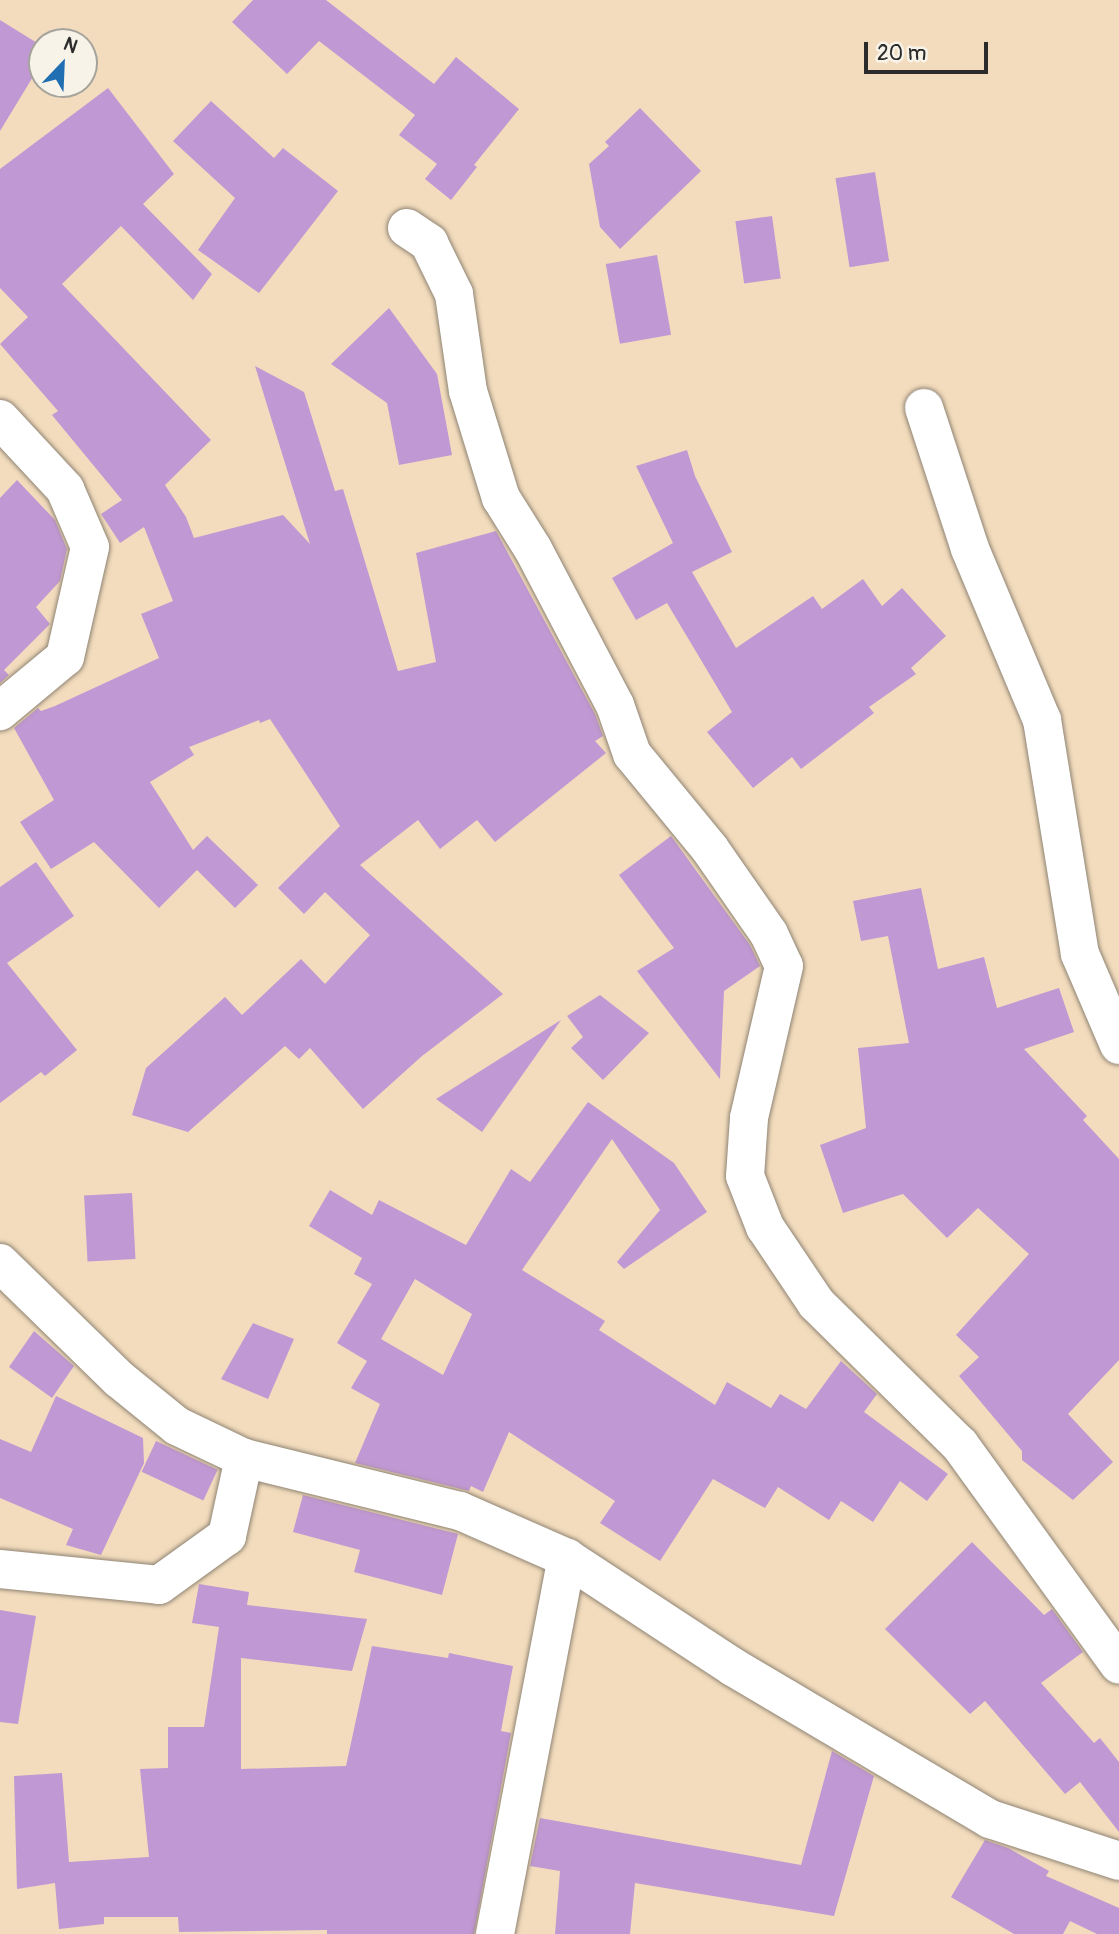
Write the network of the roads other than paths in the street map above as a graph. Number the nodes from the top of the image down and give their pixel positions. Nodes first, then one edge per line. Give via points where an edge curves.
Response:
1 (407, 228) dead end
2 (924, 408) dead end
3 (0, 419) edge
4 (0, 711) edge
5 (1119, 1045) edge
6 (0, 1263) edge
7 (244, 1458) junction
8 (567, 1558) junction
9 (0, 1569) edge
10 (1119, 1665) edge
11 (1119, 1861) edge
12 (495, 1934) edge

1 - 10 street via 429,243 454,295 467,390 501,498 615,705 632,754 710,849 769,934 784,966 749,1118 745,1176 765,1227 816,1303 960,1445
2 - 5 street via 971,549 1042,720 1080,954
3 - 4 street via 65,489 90,547 65,657
6 - 7 street via 119,1379 177,1426
7 - 8 street via 460,1511
7 - 9 street via 227,1536 159,1585
8 - 11 street via 733,1667 990,1819
8 - 12 street

